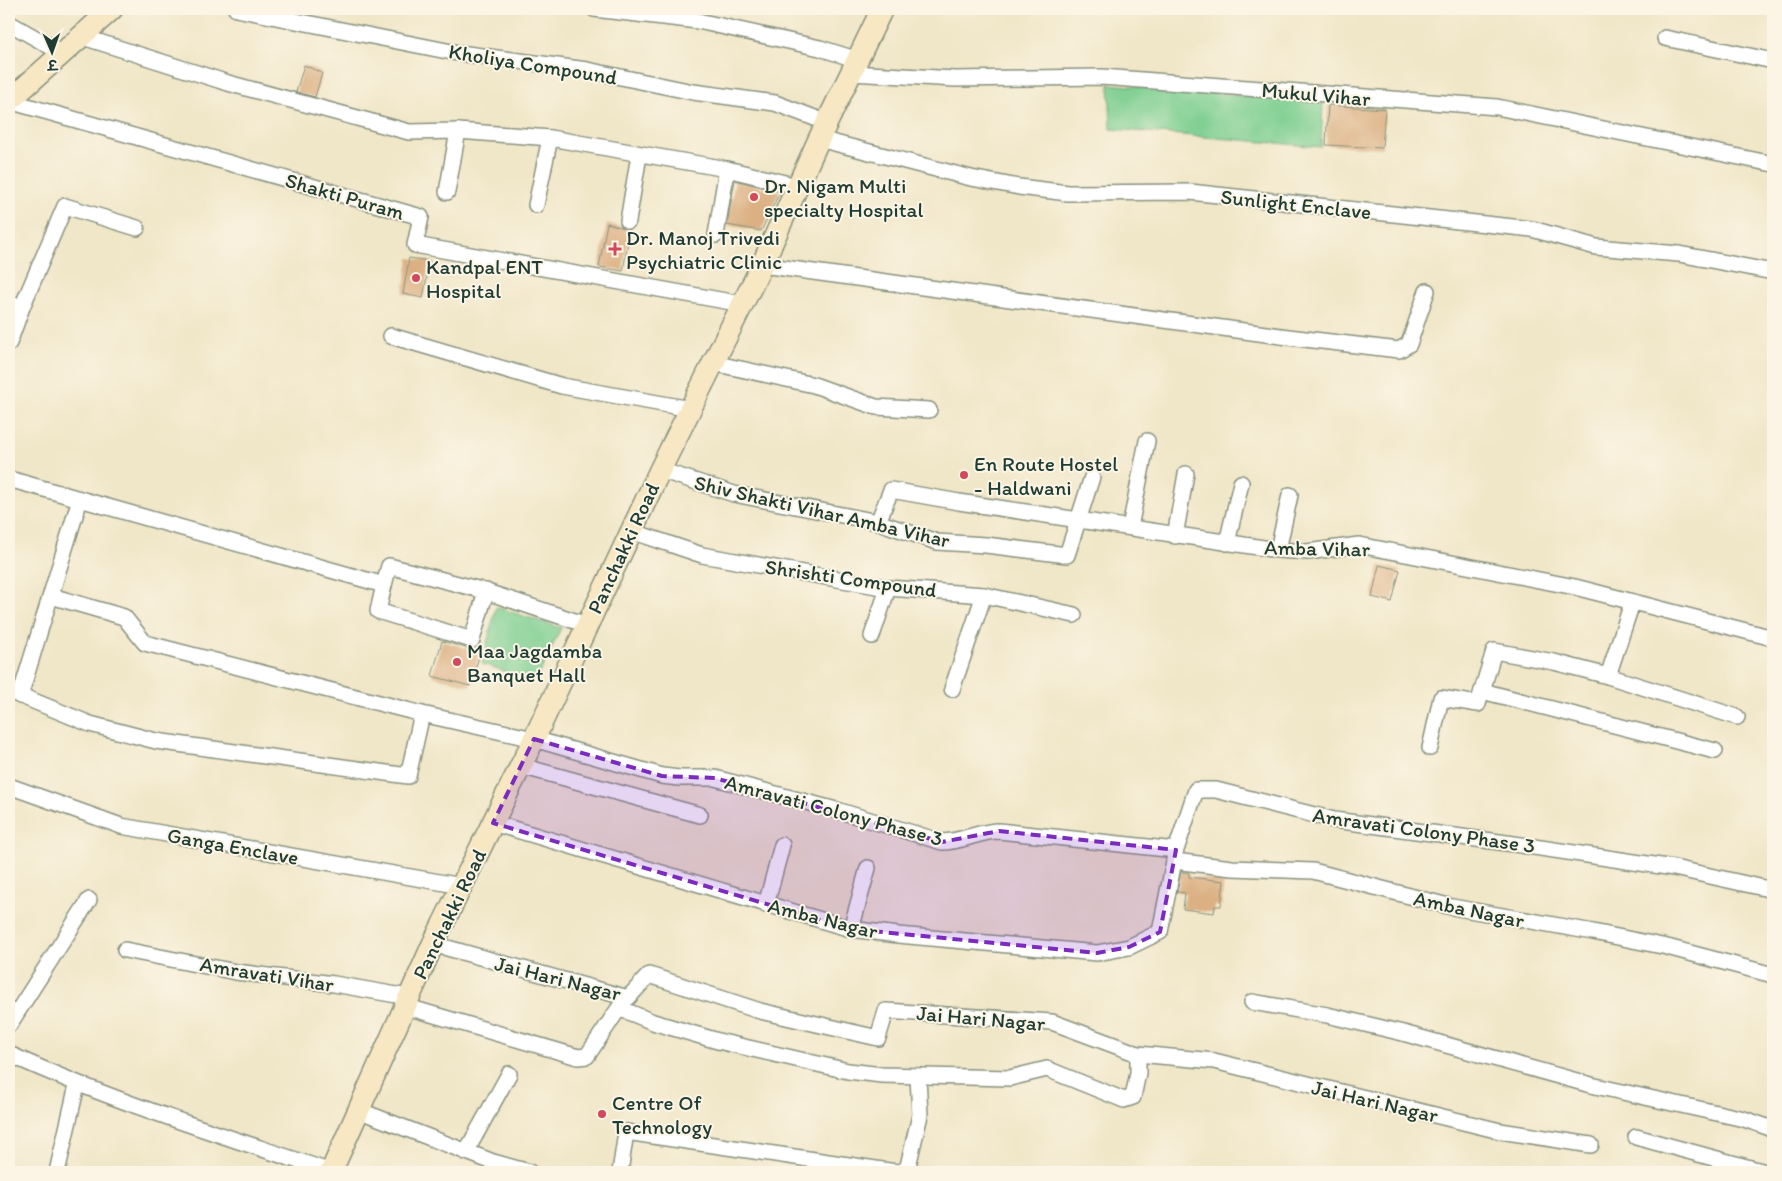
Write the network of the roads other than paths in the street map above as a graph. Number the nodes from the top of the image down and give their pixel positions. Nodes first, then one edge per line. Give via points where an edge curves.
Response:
1 (111, 9) edge
2 (236, 9) edge
3 (594, 9) edge
4 (882, 9) edge
5 (9, 23) edge
6 (83, 37) junction
7 (1665, 38) dead end
8 (62, 53) junction
9 (1773, 61) edge
10 (855, 67) junction
11 (9, 101) edge
12 (458, 131) junction
13 (824, 131) junction
14 (550, 138) junction
15 (639, 154) junction
16 (1773, 164) edge
17 (727, 169) junction
18 (798, 186) junction
19 (447, 192) dead end
20 (536, 205) dead end
21 (628, 221) dead end
22 (137, 228) dead end
23 (716, 235) dead end
24 (762, 265) junction
25 (1773, 272) edge
26 (1427, 291) dead end
27 (742, 304) junction
28 (15, 305) edge
29 (391, 336) dead end
30 (9, 343) edge
31 (713, 363) junction
32 (691, 409) junction
33 (929, 410) dead end
34 (1147, 441) dead end
35 (660, 470) junction
36 (1186, 474) dead end
37 (1092, 477) dead end
38 (9, 479) edge
39 (1241, 482) dead end
40 (1290, 495) dead end
41 (80, 500) junction
42 (1078, 519) junction
43 (878, 522) junction
44 (1130, 527) junction
45 (631, 531) junction
46 (1175, 536) junction
47 (1227, 544) junction
48 (1278, 550) junction
49 (384, 585) junction
50 (888, 588) junction
51 (486, 592) junction
52 (984, 595) junction
53 (50, 596) junction
54 (1632, 602) junction
55 (1074, 615) dead end
56 (587, 625) junction
57 (872, 636) dead end
58 (1773, 638) edge
59 (1608, 676) junction
60 (952, 689) dead end
61 (1482, 691) junction
62 (15, 694) edge
63 (422, 714) junction
64 (1736, 718) dead end
65 (534, 739) junction
66 (1430, 748) dead end
67 (1715, 751) dead end
68 (521, 766) junction
69 (9, 786) edge
70 (700, 815) dead end
71 (492, 823) junction
72 (782, 845) dead end
73 (1175, 856) junction
74 (868, 868) dead end
75 (462, 886) junction
76 (1773, 890) edge
77 (89, 900) dead end
78 (766, 905) junction
79 (852, 929) junction
80 (433, 944) junction
81 (125, 950) dead end
82 (1773, 975) edge
83 (406, 1002) junction
84 (1252, 1002) dead end
85 (623, 1003) junction
86 (9, 1025) edge
87 (9, 1054) edge
88 (1138, 1054) junction
89 (509, 1074) dead end
90 (918, 1076) junction
91 (77, 1085) junction
92 (358, 1110) junction
93 (1773, 1129) edge
94 (1636, 1137) dead end
95 (1591, 1145) dead end
96 (466, 1152) junction
97 (492, 1167) edge
98 (57, 1172) edge
99 (331, 1172) edge
100 (529, 1172) edge
101 (620, 1172) edge
102 (897, 1172) edge
103 (1765, 1172) edge

1 - 6 main road
2 - 13 street, Kholiya Compound via 452,52 587,70 693,92 775,103
3 - 10 street, Mukul Vihar via 698,20 820,48
4 - 10 main road, Panchakki Road
5 - 8 street
6 - 8 main road
6 - 12 street via 228,83 409,132
7 - 9 street
8 - 11 main road
10 - 13 main road, Panchakki Road
10 - 16 street, Mukul Vihar via 955,79 1102,77 1497,108
11 - 27 street, Shakti Puram via 421,217 415,245
12 - 14 street
12 - 19 street
13 - 18 main road, Panchakki Road
13 - 25 street, Sunlight Enclave via 971,178 1019,187 1068,193 1190,192 1532,229 1596,247 1680,254
14 - 15 street
14 - 20 street
15 - 17 street
15 - 21 street
17 - 18 street
17 - 23 street
18 - 24 main road, Panchakki Road
22 - 28 street via 64,206
24 - 26 street via 1399,350 1409,344
24 - 27 main road, Panchakki Road
27 - 31 main road, Panchakki Road
28 - 30 street
29 - 32 street via 562,386
31 - 32 main road, Panchakki Road
31 - 33 street via 814,385 876,407
32 - 35 main road, Panchakki Road
34 - 44 street
35 - 43 street, Shiv Shakti Vihar Amba Vihar via 734,494
35 - 45 main road, Panchakki Road
36 - 46 street
37 - 42 street
38 - 41 street
39 - 47 street
40 - 48 street
41 - 49 street
41 - 53 street
42 - 43 street, Amba Vihar via 891,490
42 - 43 street, Shiv Shakti Vihar Amba Vihar via 1067,555 937,542
42 - 44 street, Amba Vihar
44 - 46 street, Amba Vihar
45 - 50 street, Shrishti Compound via 702,555
45 - 56 main road, Panchakki Road
46 - 47 street, Amba Vihar
47 - 48 street, Amba Vihar
48 - 54 street, Amba Vihar via 1306,552 1359,545 1575,587
49 - 51 street via 389,566
49 - 51 street via 378,611 472,640
50 - 52 street, Shrishti Compound
50 - 57 street
51 - 56 street
52 - 55 street, Shrishti Compound
52 - 60 street
53 - 62 street
53 - 63 street, Amravati Colony Phase 3 via 124,616 145,643
54 - 58 street, Amba Vihar
54 - 59 street
56 - 65 main road, Panchakki Road
59 - 61 street via 1494,651
59 - 64 street
61 - 66 street via 1478,704 1441,698
61 - 67 street
62 - 63 street via 90,724 156,741 408,776
63 - 65 street, Amravati Colony Phase 3
65 - 68 main road, Panchakki Road
65 - 73 street, Amravati Colony Phase 3 via 662,776 715,778 942,842 999,831
68 - 70 street
68 - 71 main road, Panchakki Road
69 - 75 street, Ganga Enclave via 121,826
71 - 75 main road, Panchakki Road
71 - 78 street, Amba Nagar
72 - 78 street
73 - 76 street, Amravati Colony Phase 3 via 1196,790 1216,790 1334,820 1674,868
73 - 79 street, Amba Nagar via 1160,932 1130,947 1097,953
73 - 82 street, Amba Nagar via 1232,868 1313,871 1452,907 1648,943
74 - 79 street
75 - 80 main road, Panchakki Road
77 - 86 street
78 - 79 street, Amba Nagar
80 - 83 main road, Panchakki Road
80 - 85 street, Jai Hari Nagar
81 - 83 street, Amravati Vihar via 236,972 334,984
83 - 85 street, Amravati Vihar via 578,1057 587,1056
83 - 92 main road, Panchakki Road
84 - 93 street via 1403,1033 1591,1085
85 - 88 street, Jai Hari Nagar via 650,975 760,1011 878,1038 886,1010 1052,1022
85 - 90 street via 653,1022 718,1041 848,1071
87 - 91 street
88 - 90 street via 1138,1073 1133,1097 1129,1100 1047,1069 1010,1078
88 - 95 street, Jai Hari Nagar via 1214,1061 1500,1131
89 - 96 street
90 - 102 street via 920,1115 908,1166
91 - 98 street
91 - 99 street
92 - 96 street
92 - 99 main road, Panchakki Road
94 - 103 street
96 - 97 street
97 - 100 street
101 - 102 street via 626,1132

